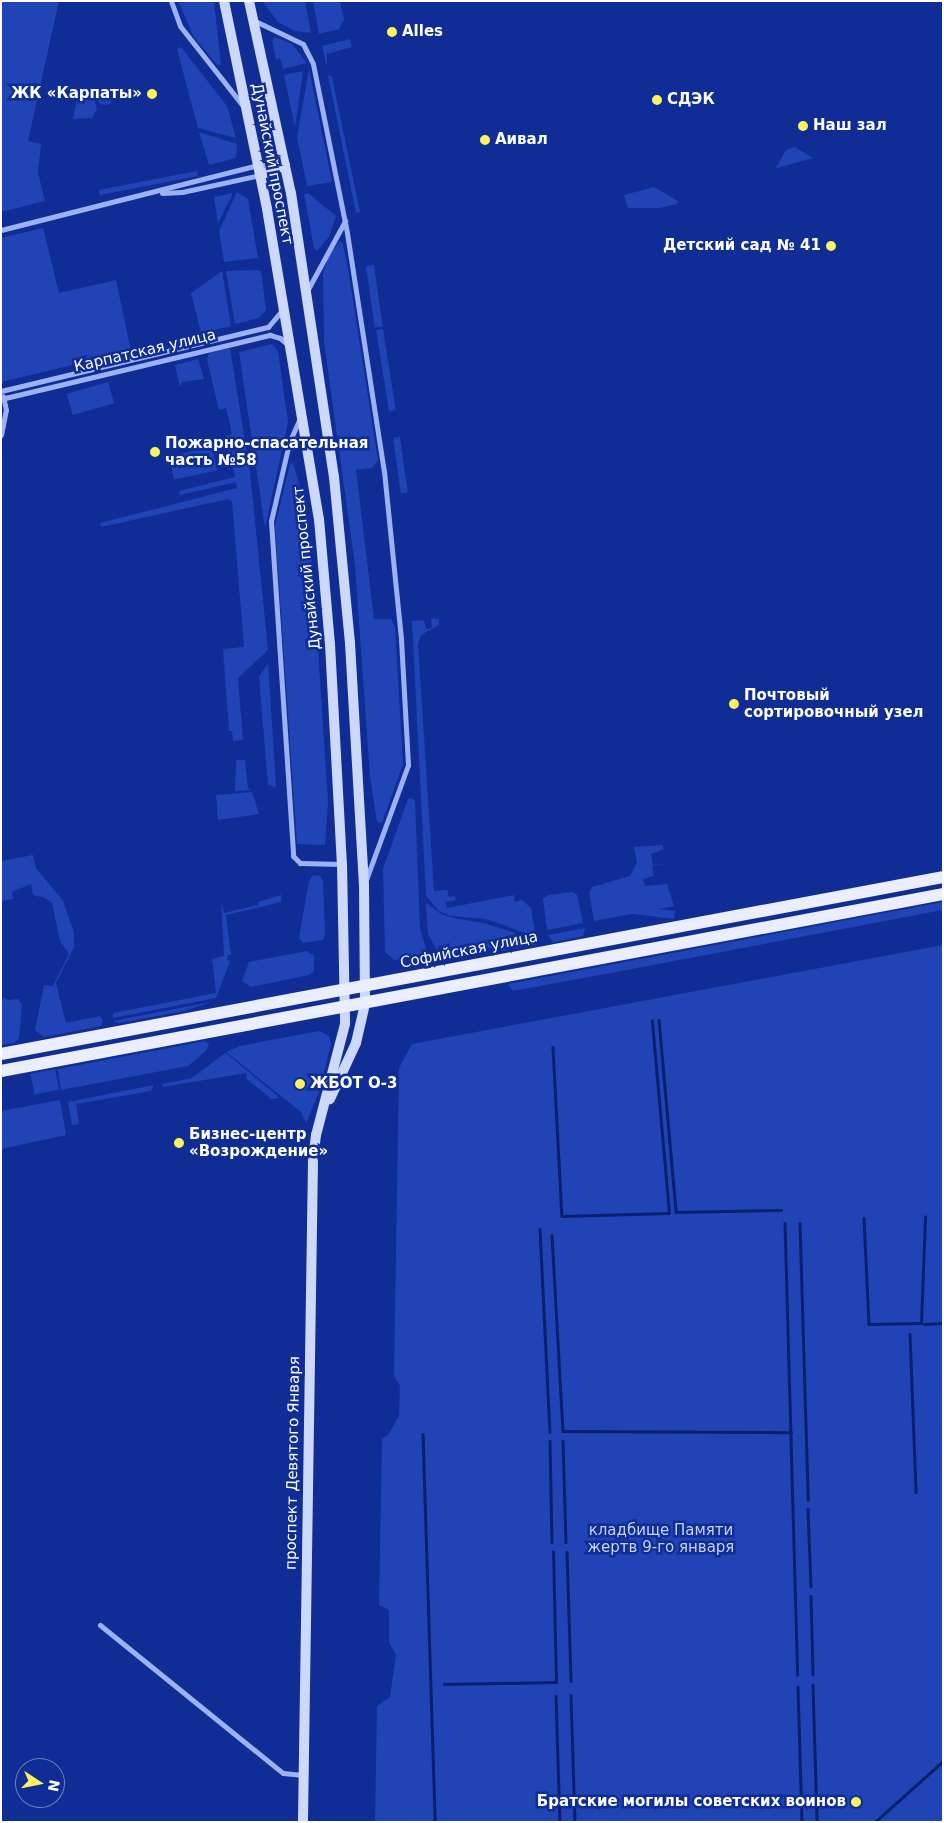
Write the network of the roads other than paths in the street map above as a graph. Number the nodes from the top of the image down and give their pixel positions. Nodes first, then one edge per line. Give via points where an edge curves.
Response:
1 (171, 1) edge
2 (224, 1) edge
3 (249, 1) edge
4 (253, 20) junction
5 (247, 111) junction
6 (285, 164) junction
7 (259, 170) junction
8 (156, 193) junction
9 (345, 221) junction
10 (1, 230) edge
11 (347, 233) junction
12 (337, 237) junction
13 (306, 293) junction
14 (284, 307) junction
15 (291, 348) junction
16 (2, 391) edge
17 (3, 398) edge
18 (302, 415) junction
19 (1, 435) edge
20 (342, 864) junction
21 (943, 877) edge
22 (364, 885) junction
23 (943, 894) edge
24 (365, 986) junction
25 (345, 990) junction
26 (365, 1004) junction
27 (345, 1007) junction
28 (1, 1054) edge
29 (1, 1071) edge
30 (325, 1106) junction
31 (100, 1626) dead end
32 (303, 1775) junction
33 (302, 1822) edge

1 - 5 street via 180,26
2 - 5 main road, Дунайский проспект
3 - 4 main road, Дунайский проспект
4 - 6 main road, Дунайский проспект
4 - 9 street via 303,44 310,52
5 - 7 main road, Дунайский проспект
6 - 7 main road
6 - 13 main road, Дунайский проспект
7 - 8 street
7 - 8 street via 182,192
7 - 14 main road, Дунайский проспект
8 - 10 street
9 - 11 street
9 - 12 street
11 - 12 street
11 - 22 street via 384,471 408,750 405,778
12 - 13 street
13 - 22 main road, Дунайский проспект via 342,548
14 - 15 main road, Дунайский проспект
14 - 16 street, Карпатская улица via 278,319 268,327
15 - 17 street, Карпатская улица via 280,338 270,335
15 - 18 main road, Дунайский проспект
16 - 17 street
17 - 19 street via 6,410
18 - 20 main road, Дунайский проспект via 319,518 330,644
18 - 20 street via 289,443 271,522 293,856 300,863
20 - 25 main road, Дунайский проспект
21 - 24 main road, Софийская улица
22 - 24 main road, Дунайский проспект
23 - 26 main road
24 - 25 main road, Софийская улица
24 - 26 main road, Дунайский проспект
25 - 27 main road, Дунайский проспект
25 - 28 main road, Софийская улица
26 - 27 main road
26 - 30 main road, проспект Девятого Января via 356,1043
27 - 29 main road
27 - 30 main road, проспект Девятого Января via 342,1043
30 - 32 main road, проспект Девятого Января via 313,1161
31 - 32 street via 283,1773
32 - 33 main road, проспект Девятого Января

